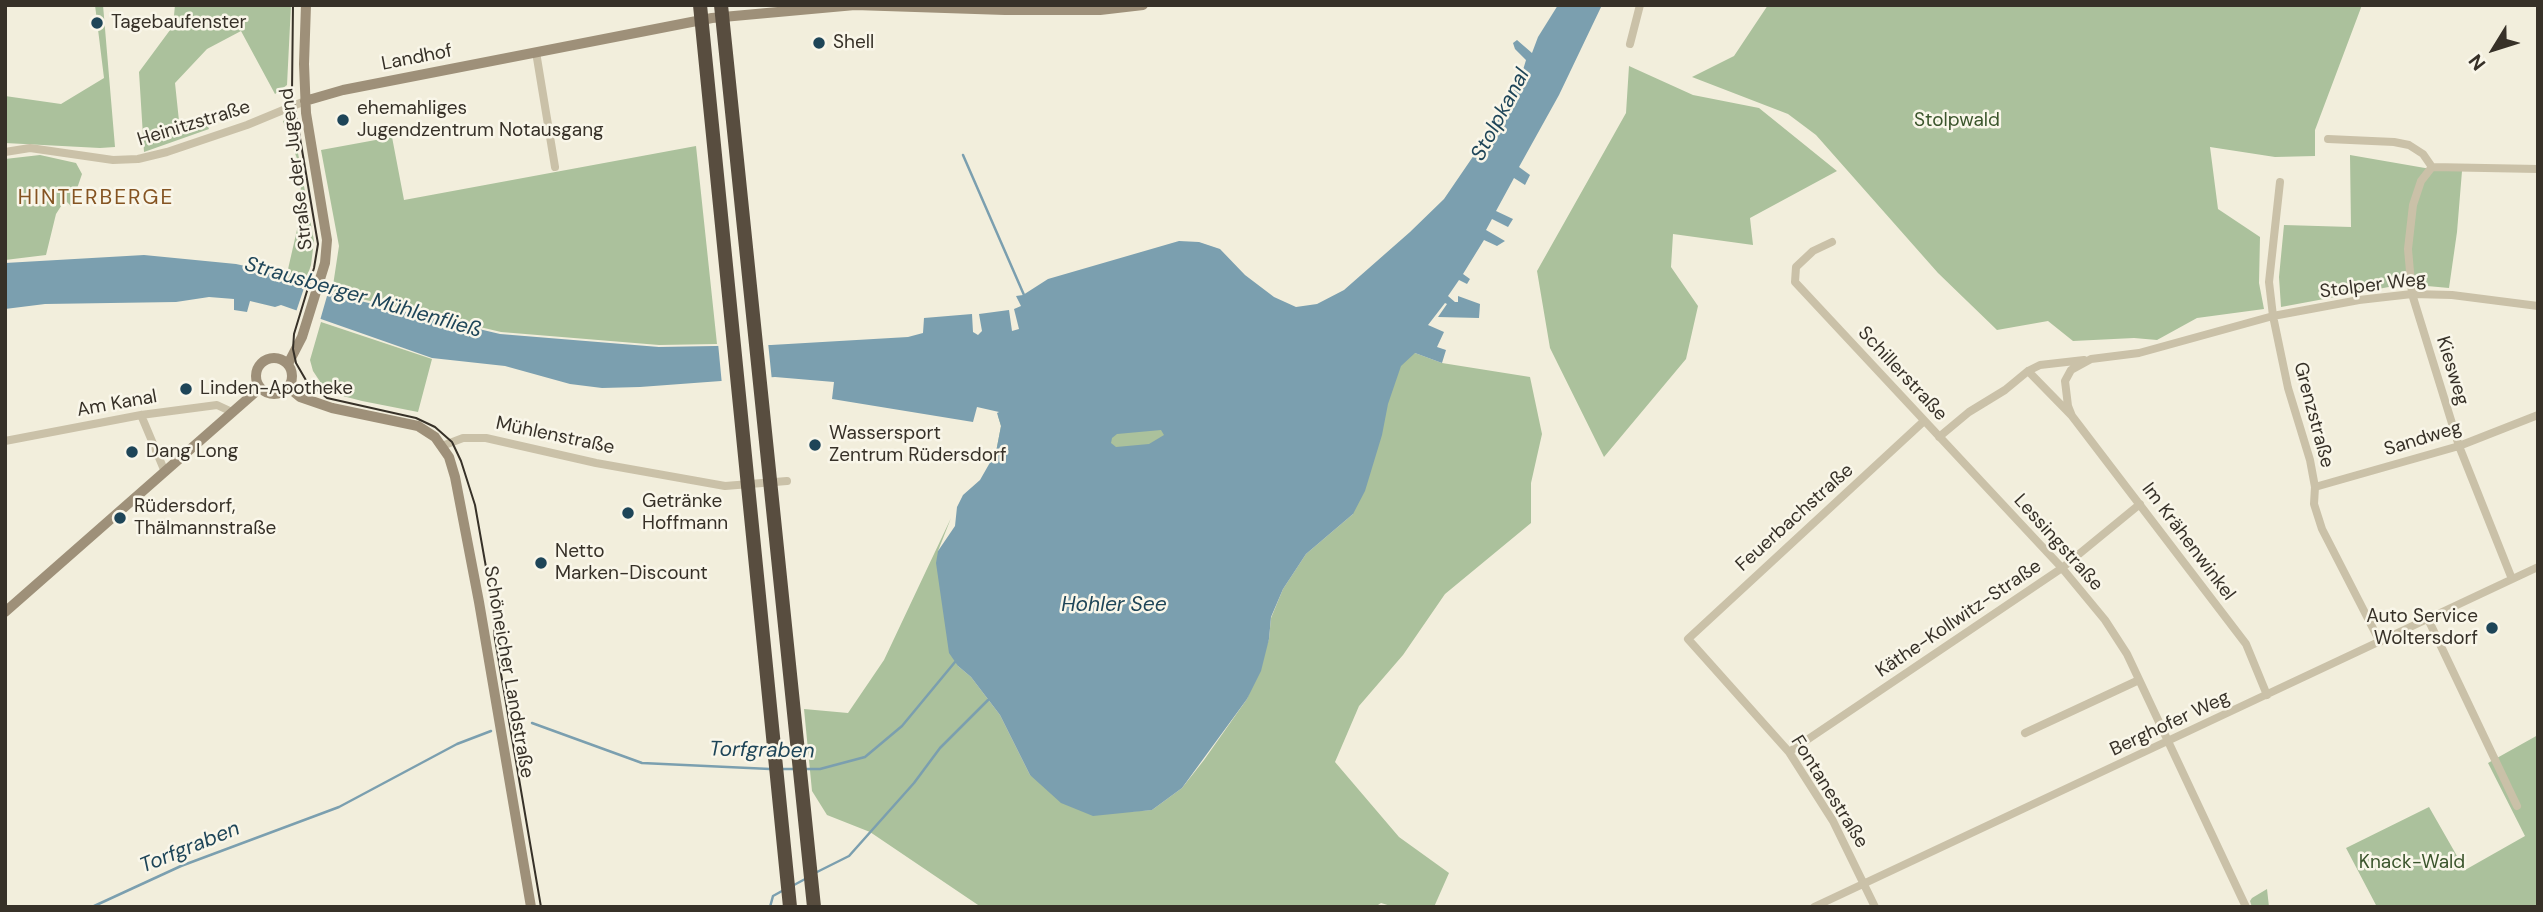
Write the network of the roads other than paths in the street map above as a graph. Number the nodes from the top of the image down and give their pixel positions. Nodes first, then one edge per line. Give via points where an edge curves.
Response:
1 (306, 5) edge
2 (700, 5) edge
3 (721, 5) edge
4 (1143, 5) edge
5 (1640, 5) edge
6 (1006, 8) edge
7 (1630, 44) dead end
8 (536, 52) junction
9 (305, 101) junction
10 (2328, 139) dead end
11 (5, 152) edge
12 (555, 167) dead end
13 (2432, 167) junction
14 (2538, 169) edge
15 (2280, 182) dead end
16 (1832, 243) dead end
17 (2412, 294) junction
18 (2538, 306) edge
19 (2273, 316) junction
20 (2091, 359) junction
21 (288, 364) junction
22 (2028, 371) junction
23 (288, 387) junction
24 (260, 388) junction
25 (232, 412) junction
26 (141, 415) junction
27 (2538, 415) edge
28 (2072, 416) junction
29 (1924, 421) junction
30 (1939, 437) junction
31 (5, 441) edge
32 (443, 446) junction
33 (2459, 446) junction
34 (165, 472) junction
35 (787, 481) dead end
36 (2315, 487) junction
37 (2140, 504) junction
38 (2538, 567) edge
39 (2062, 568) junction
40 (2512, 579) junction
41 (5, 612) edge
42 (2428, 619) junction
43 (1688, 639) joint
44 (2381, 642) junction
45 (2139, 680) junction
46 (2267, 695) junction
47 (2025, 733) dead end
48 (2168, 742) junction
49 (1789, 752) junction
50 (2517, 806) dead end
51 (1865, 883) junction
52 (531, 907) edge
53 (790, 907) edge
54 (814, 907) edge
55 (1814, 907) edge
56 (1875, 907) edge
57 (2246, 907) edge

1 - 9 main road, Straße der Jugend
2 - 53 highway, bridge
3 - 54 highway, bridge
4 - 6 main road, Landhof via 1100,10
5 - 7 street
6 - 8 main road, Landhof via 856,5 712,18
8 - 9 main road, Landhof
8 - 12 street
9 - 11 street, Heinitzstraße via 236,129 138,159 113,160 30,148
9 - 21 main road, Straße der Jugend via 327,240 323,270 302,337
10 - 13 street via 2409,145
13 - 14 street
13 - 17 street, Kiesweg via 2421,181 2413,205 2408,249
15 - 19 street, Grenzstraße via 2269,282
16 - 29 street, Schillerstraße via 1813,251 1796,267 1795,282
17 - 18 street, Stolper Weg
17 - 19 street, Stolper Weg
17 - 33 street, Kiesweg
19 - 20 street, Stolper Weg via 2139,353
19 - 36 street, Grenzstraße
20 - 22 street via 2040,365
20 - 28 street, Im Krähenwinkel via 2071,370 2065,381
21 - 23 main road via 292,376
21 - 24 main road via 278,358 262,362 256,378
22 - 28 street, Im Krähenwinkel
22 - 30 street, Schillerstraße
23 - 24 main road via 274,394
23 - 32 main road via 300,397 332,408 418,426
24 - 25 main road
25 - 26 street, Am Kanal via 217,405
25 - 34 main road
26 - 31 street, Am Kanal
26 - 34 street
27 - 33 street, Sandweg
28 - 37 street, Im Krähenwinkel
29 - 30 street, Schillerstraße
29 - 43 street, Feuerbachstraße
30 - 39 street, Lessingstraße
32 - 35 street, Mühlenstraße via 463,438 486,438 725,486
32 - 52 main road, Schöneicher Landstraße via 456,477
33 - 36 street, Sandweg
33 - 40 street, Kiesweg
34 - 41 main road
36 - 44 street, Grenzstraße via 2314,504 2322,529
37 - 39 street, Käthe-Kollwitz-Straße
37 - 46 street, Im Krähenwinkel via 2246,644
38 - 40 street, Berghofer Weg
39 - 45 street, Lessingstraße via 2105,620
39 - 49 street, Käthe-Kollwitz-Straße
40 - 42 street, Berghofer Weg
42 - 44 street, Berghofer Weg
42 - 50 street
43 - 49 street, Fontanestraße
44 - 46 street, Berghofer Weg
45 - 47 street
45 - 48 street, Lessingstraße
46 - 48 street, Berghofer Weg
48 - 51 street, Berghofer Weg
48 - 57 street, Lessingstraße
49 - 51 street, Fontanestraße
51 - 55 street, Berghofer Weg
51 - 56 street, Fontanestraße

